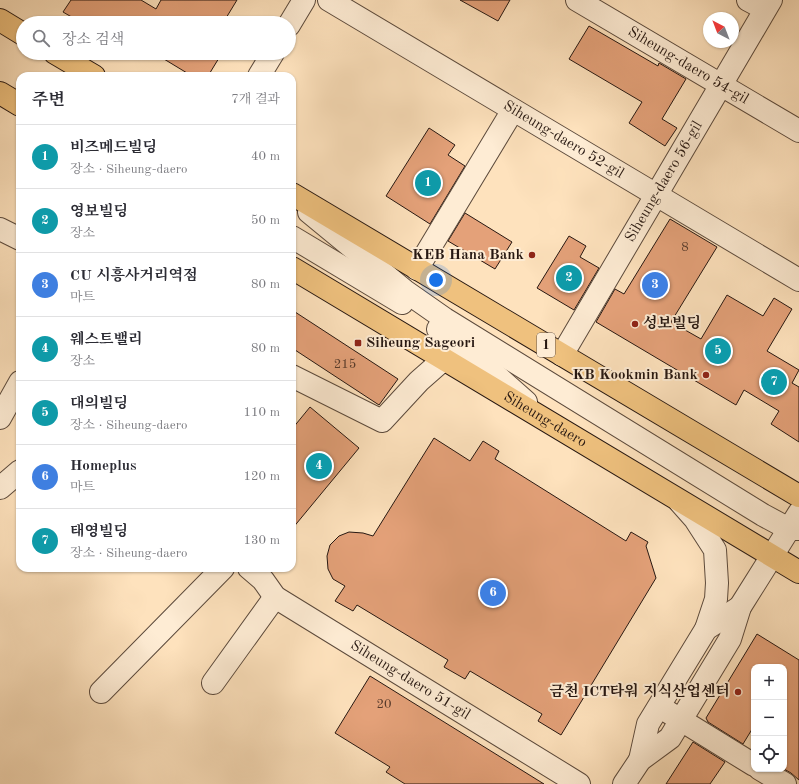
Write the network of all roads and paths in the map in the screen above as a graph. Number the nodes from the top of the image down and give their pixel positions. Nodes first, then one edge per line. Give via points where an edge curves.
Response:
1 (304, 0) edge
2 (329, 0) edge
3 (579, 0) edge
4 (761, 3) edge
5 (294, 16) edge
6 (0, 20) edge
7 (16, 30) edge
8 (67, 60) edge
9 (269, 60) edge
10 (87, 72) edge
11 (261, 72) edge
12 (721, 85) junction
13 (0, 93) edge
14 (16, 103) edge
15 (513, 110) junction
16 (795, 122) edge
17 (656, 195) junction
18 (296, 196) edge
19 (296, 201) edge
20 (0, 229) edge
21 (16, 237) edge
22 (296, 239) edge
23 (417, 269) junction
24 (296, 270) edge
25 (799, 280) edge
26 (562, 355) junction
27 (444, 359) junction
28 (296, 378) edge
29 (16, 389) edge
30 (0, 418) edge
31 (544, 418) junction
32 (16, 474) edge
33 (0, 488) edge
34 (799, 496) edge
35 (677, 498) junction
36 (796, 524) edge
37 (772, 556) junction
38 (219, 572) edge
39 (254, 572) edge
40 (799, 572) edge
41 (275, 597) junction
42 (740, 607) junction
43 (706, 629) junction
44 (212, 684) dead end
45 (102, 692) dead end
46 (659, 706) junction
47 (680, 720) junction
48 (640, 760) junction
49 (751, 763) edge
50 (765, 772) edge
51 (579, 784) edge
52 (624, 784) edge
53 (785, 784) edge

1 - 5 street
2 - 15 street, Siheung-daero 52-gil
3 - 12 street, Siheung-daero 54-gil
4 - 12 street, Siheung-daero 56-gil
6 - 7 main road
8 - 10 main road
9 - 11 street
12 - 16 street, Siheung-daero 54-gil
12 - 17 street, Siheung-daero 56-gil
13 - 14 main road
15 - 17 street, Siheung-daero 52-gil
15 - 23 street
17 - 25 street, Siheung-daero 52-gil
17 - 26 street, Siheung-daero 56-gil
18 - 23 main road, 1
19 - 36 street via 406,291 445,319 763,515
20 - 21 street
22 - 31 street via 416,312 480,361
23 - 26 main road, 1
24 - 27 main road, Siheung-daero
26 - 34 main road, 1
27 - 28 street via 418,382 382,421
27 - 31 main road, Siheung-daero
29 - 30 street
31 - 35 main road, Siheung-daero
32 - 33 street
35 - 37 main road, Siheung-daero
35 - 43 street via 695,519 715,550 716,599
36 - 37 street
37 - 40 main road, Siheung-daero
37 - 42 street
38 - 45 street
39 - 41 street, Siheung-daero 51-gil
41 - 44 street
41 - 51 street, Siheung-daero 51-gil
42 - 43 street
42 - 47 street via 730,639
43 - 46 street
46 - 47 street
46 - 48 street via 648,724
47 - 48 street via 670,738
47 - 49 street
48 - 52 street
50 - 53 street

